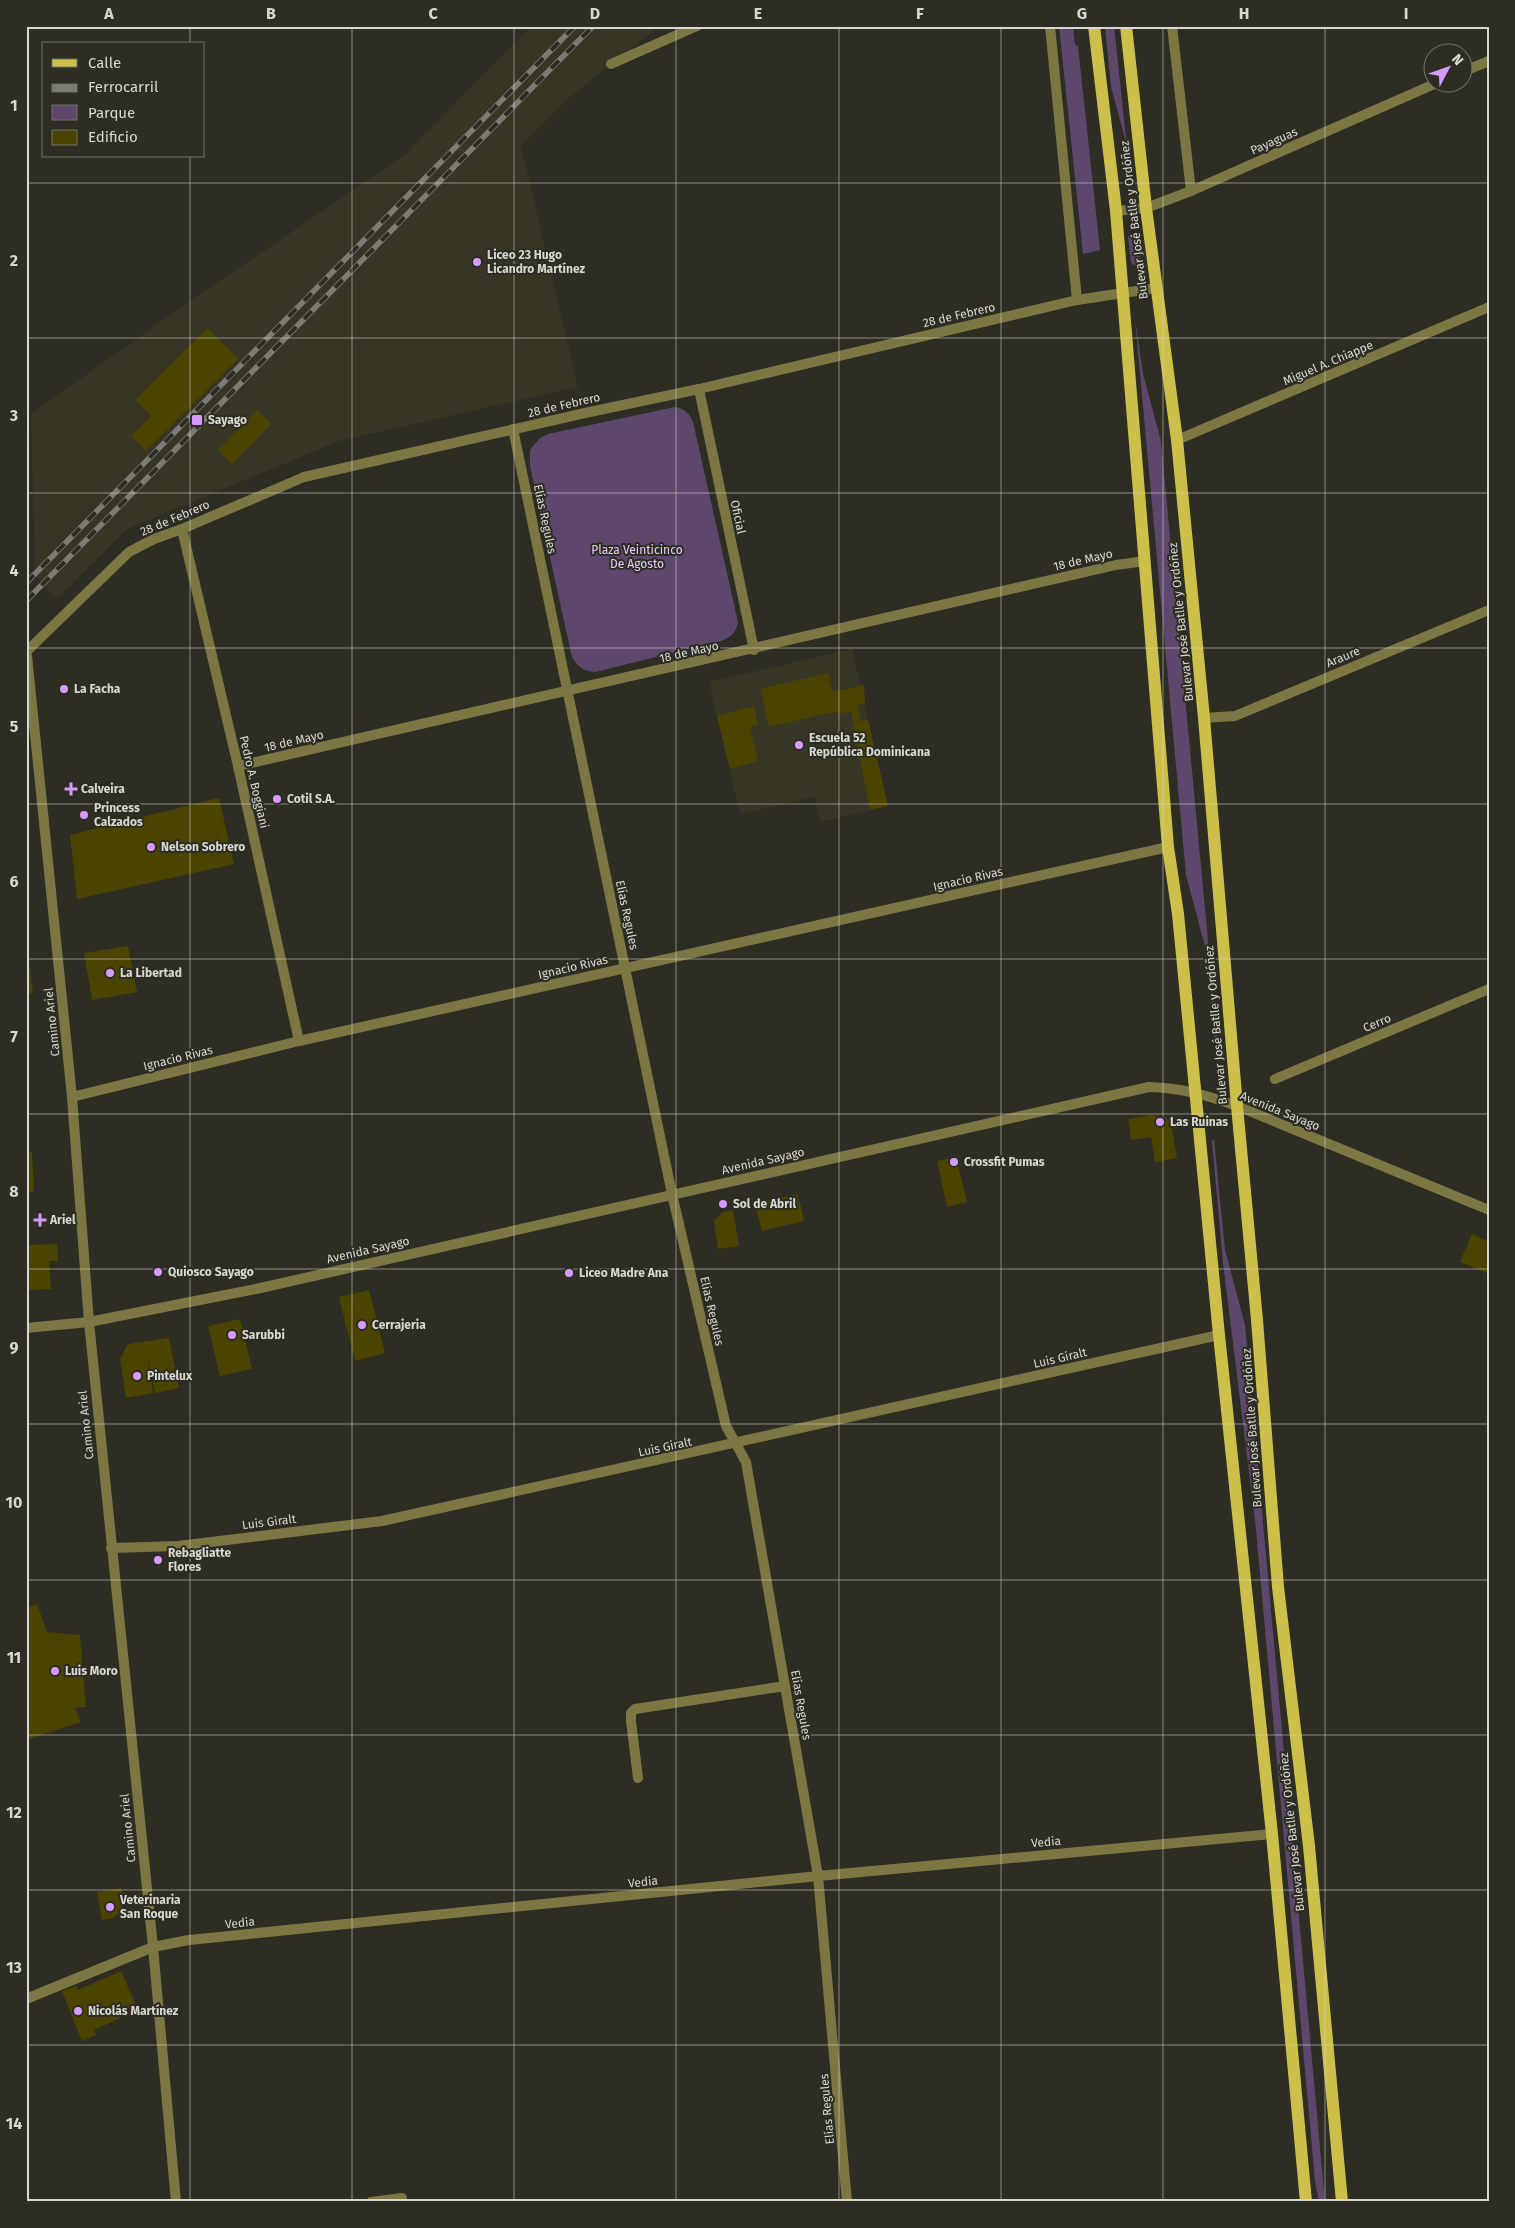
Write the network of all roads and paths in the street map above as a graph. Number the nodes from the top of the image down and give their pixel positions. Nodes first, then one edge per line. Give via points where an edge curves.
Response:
1 (697, 26) edge
2 (1050, 26) edge
3 (1094, 26) edge
4 (1126, 26) edge
5 (1172, 26) edge
6 (1489, 61) edge
7 (611, 64) dead end
8 (1472, 68) edge
9 (1422, 89) edge
10 (1191, 191) junction
11 (1146, 208) junction
12 (1116, 211) junction
13 (1156, 288) junction
14 (1123, 292) junction
15 (1077, 300) junction
16 (1489, 307) edge
17 (699, 389) junction
18 (513, 429) junction
19 (1177, 440) junction
20 (182, 529) junction
21 (1145, 561) junction
22 (1489, 610) edge
23 (26, 646) edge
24 (754, 650) junction
25 (27, 651) edge
26 (568, 692) junction
27 (1204, 718) junction
28 (238, 766) junction
29 (1168, 847) junction
30 (625, 968) junction
31 (1489, 989) edge
32 (299, 1041) junction
33 (1275, 1079) dead end
34 (1196, 1092) junction
35 (72, 1097) junction
36 (1237, 1106) junction
37 (672, 1194) junction
38 (1489, 1210) edge
39 (89, 1322) junction
40 (26, 1328) edge
41 (1219, 1335) junction
42 (736, 1444) junction
43 (111, 1548) junction
44 (785, 1686) junction
45 (638, 1778) dead end
46 (1272, 1834) junction
47 (818, 1876) junction
48 (153, 1947) junction
49 (26, 1999) edge
50 (402, 2198) dead end
51 (176, 2202) edge
52 (371, 2202) edge
53 (847, 2202) edge
54 (1306, 2202) edge
55 (1342, 2202) edge

1 - 7 street
2 - 15 street
3 - 12 main road, Bulevar José Batlle y Ordóñez
4 - 11 main road, Bulevar José Batlle y Ordóñez
5 - 10 street
6 - 8 street
9 - 10 street, Payaguas
10 - 11 street, Payaguas
11 - 12 street, Payaguas
11 - 13 main road, Bulevar José Batlle y Ordóñez
12 - 14 main road, Bulevar José Batlle y Ordóñez
13 - 14 street, 28 de Febrero
13 - 19 main road, Bulevar José Batlle y Ordóñez
14 - 15 street, 28 de Febrero
14 - 21 main road, Bulevar José Batlle y Ordóñez
15 - 17 street, 28 de Febrero
16 - 19 street, Miguel A. Chiappe
17 - 18 street, 28 de Febrero
17 - 24 street, Oficial
18 - 20 street, 28 de Febrero via 304,477
18 - 26 street, Elías Regules
19 - 27 main road, Bulevar José Batlle y Ordóñez
20 - 25 street, 28 de Febrero via 129,552
20 - 28 street, Pedro A. Boggiani
21 - 24 street, 18 de Mayo via 1106,567
21 - 29 main road, Bulevar José Batlle y Ordóñez
22 - 27 street, Araure via 1235,716
23 - 25 street, Camino Ariel
24 - 26 street, 18 de Mayo
25 - 35 street, Camino Ariel
26 - 28 street, 18 de Mayo
26 - 30 street, Elías Regules
27 - 36 main road, Bulevar José Batlle y Ordóñez
28 - 32 street, Pedro A. Boggiani
29 - 30 street, Ignacio Rivas
29 - 34 main road, Bulevar José Batlle y Ordóñez
30 - 32 street, Ignacio Rivas
30 - 37 street, Elías Regules
31 - 33 street, Cerro
32 - 35 street, Ignacio Rivas
34 - 36 street, Avenida Sayago
34 - 37 street, Avenida Sayago via 1150,1087
34 - 41 main road, Bulevar José Batlle y Ordóñez
35 - 39 street, Camino Ariel
36 - 38 street, Avenida Sayago
36 - 55 main road, Bulevar José Batlle y Ordóñez via 1278,1587 1309,1846
37 - 39 street, Avenida Sayago via 256,1289
37 - 42 street, Elías Regules via 726,1426
39 - 40 street, Avenida Sayago
39 - 43 street, Camino Ariel
41 - 42 street, Luis Giralt
41 - 46 main road, Bulevar José Batlle y Ordóñez
42 - 43 street, Luis Giralt via 382,1521 178,1546
42 - 44 street, Elías Regules via 746,1462
43 - 48 street, Camino Ariel
44 - 45 street via 635,1709 631,1720
44 - 47 street, Elías Regules
46 - 47 street, Vedia
46 - 54 main road, Bulevar José Batlle y Ordóñez
47 - 48 street, Vedia via 189,1940
47 - 53 street, Elías Regules
48 - 49 street, Vedia
48 - 51 street, Camino Ariel
50 - 52 street

